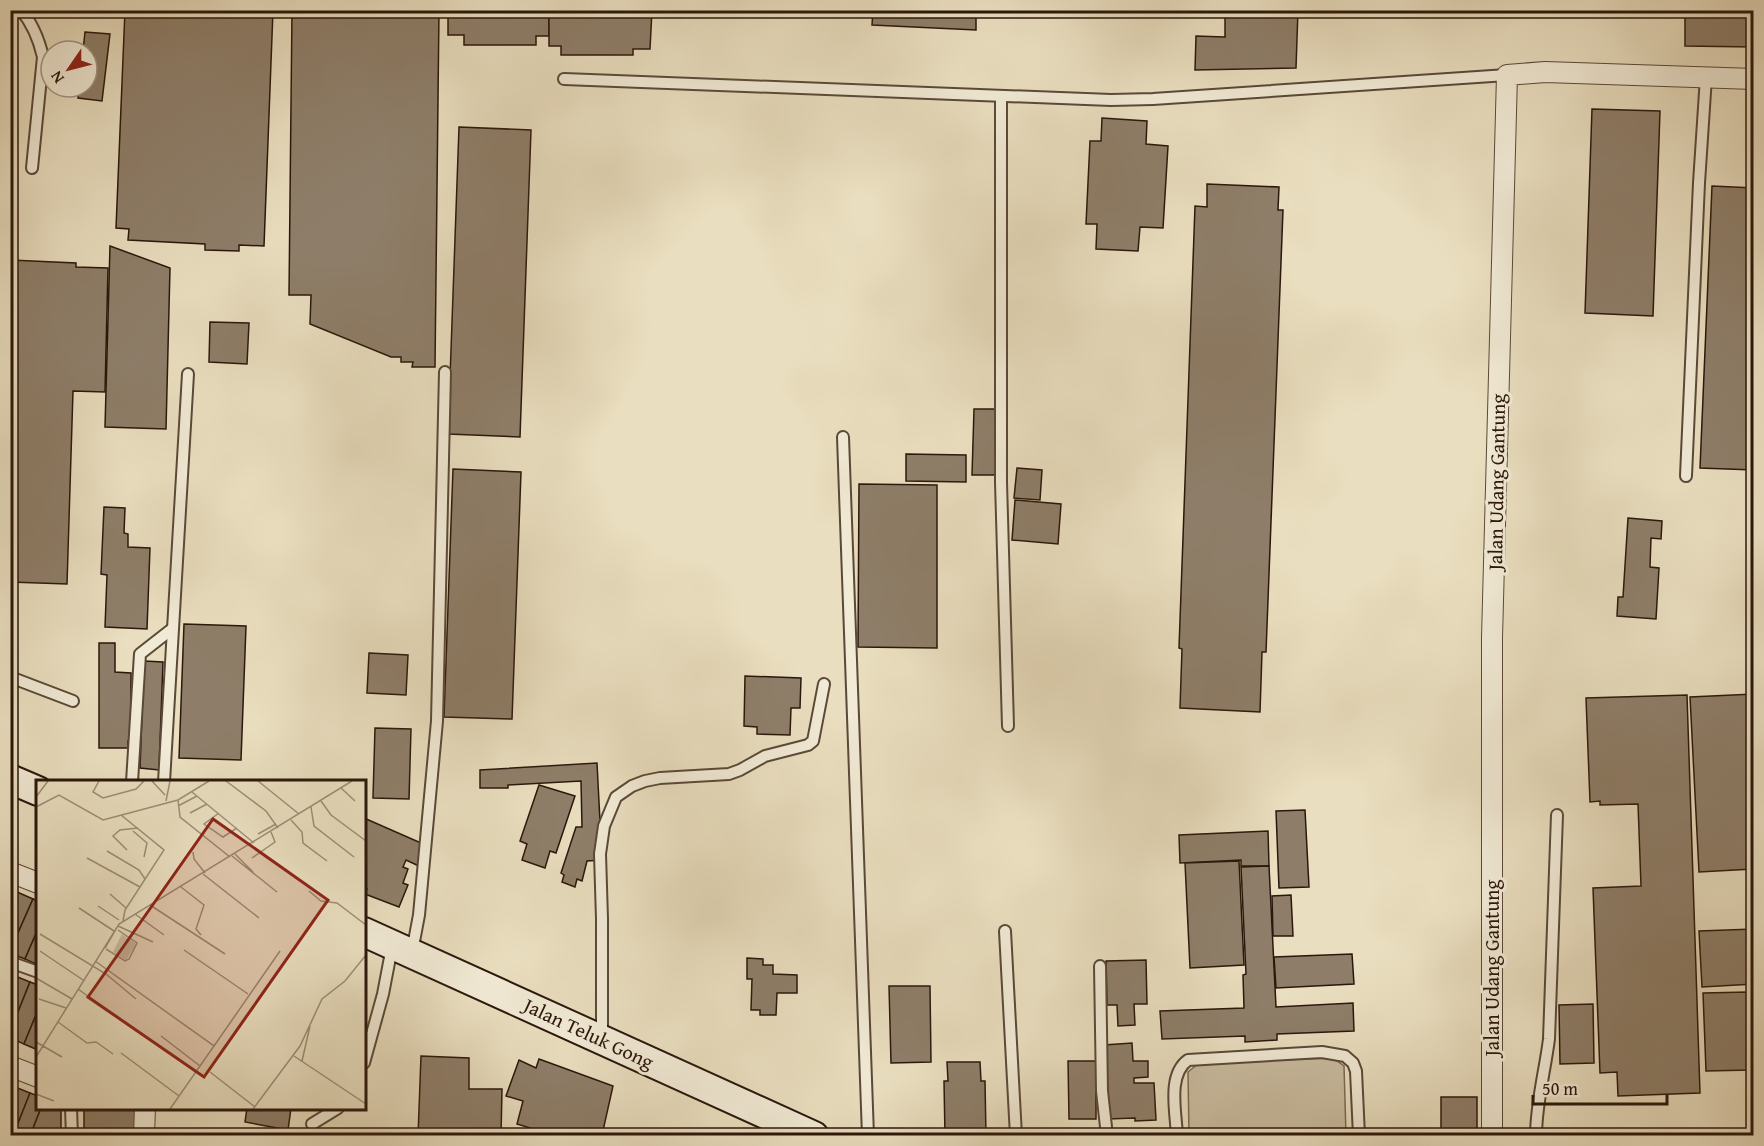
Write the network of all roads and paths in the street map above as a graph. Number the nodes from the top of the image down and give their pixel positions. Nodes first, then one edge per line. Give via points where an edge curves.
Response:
1 (21, 10) edge
2 (1507, 75) junction
3 (1706, 77) junction
4 (564, 79) dead end
5 (1754, 79) edge
6 (1001, 96) junction
7 (32, 168) dead end
8 (445, 372) dead end
9 (188, 374) dead end
10 (843, 437) dead end
11 (1686, 476) dead end
12 (172, 629) junction
13 (10, 677) edge
14 (824, 684) dead end
15 (73, 701) dead end
16 (1008, 726) dead end
17 (10, 779) edge
18 (132, 780) edge
19 (164, 780) edge
20 (36, 790) edge
21 (1557, 815) dead end
22 (10, 872) edge
23 (36, 882) edge
24 (1005, 931) dead end
25 (366, 933) edge
26 (402, 948) junction
27 (10, 962) edge
28 (1100, 966) dead end
29 (36, 971) edge
30 (602, 1039) junction
31 (366, 1055) edge
32 (10, 1066) edge
33 (36, 1076) edge
34 (71, 1110) edge
35 (145, 1110) edge
36 (335, 1110) edge
37 (312, 1124) dead end
38 (72, 1136) edge
39 (144, 1136) edge
40 (814, 1136) edge
41 (868, 1136) edge
42 (1016, 1136) edge
43 (1107, 1136) edge
44 (1177, 1136) edge
45 (1359, 1136) edge
46 (1492, 1136) edge
47 (1536, 1136) edge

1 - 7 lane via 33,27 43,57
2 - 3 street via 1545,72
2 - 6 lane via 1153,99
2 - 46 street, Jalan Udang Gantung via 1492,638
3 - 5 street
3 - 11 lane
4 - 6 lane
6 - 16 lane via 1001,482
8 - 26 lane via 437,722 419,915
9 - 12 lane
10 - 41 lane
12 - 18 lane via 140,654
12 - 19 lane
13 - 15 lane
14 - 30 lane via 813,741 808,745 765,756 729,774 645,781 616,797 604,826 600,854
17 - 20 street
21 - 47 lane via 1549,1039 1537,1105
22 - 23 street
24 - 42 lane
25 - 26 street, Jalan Teluk Gong
26 - 30 street, Jalan Teluk Gong
26 - 31 lane via 383,994
27 - 29 lane
28 - 43 lane via 1102,1091
30 - 40 street, Jalan Teluk Gong
32 - 33 street
34 - 38 lane
35 - 39 street
36 - 37 lane
44 - 45 lane via 1175,1079 1188,1060 1322,1052 1345,1056 1355,1067

